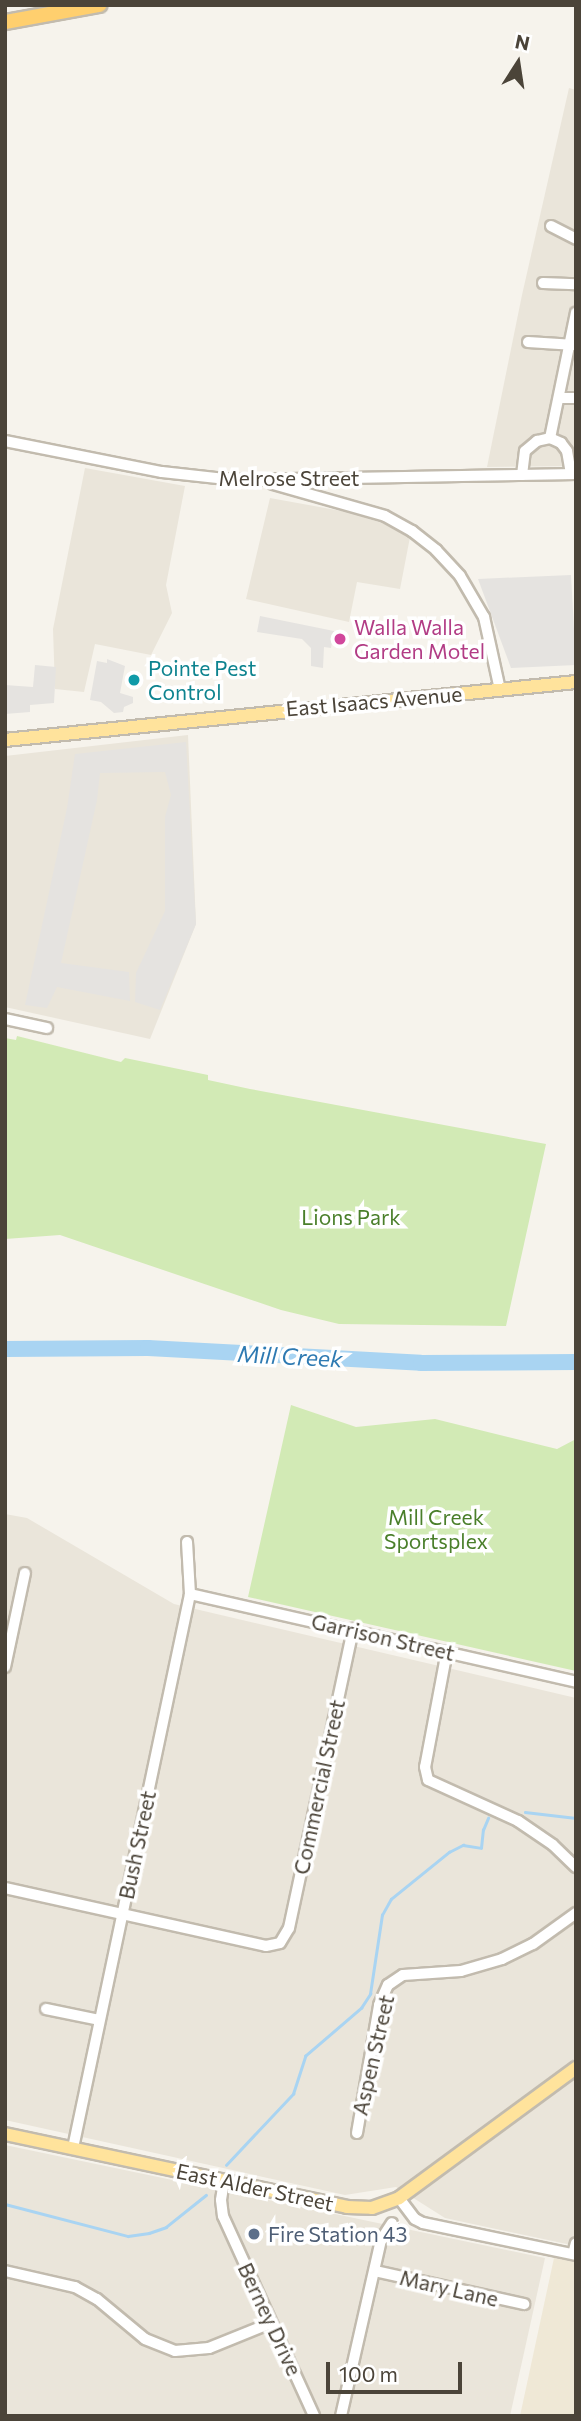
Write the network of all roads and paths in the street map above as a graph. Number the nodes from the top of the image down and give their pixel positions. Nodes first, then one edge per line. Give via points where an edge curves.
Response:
1 (99, 5) edge
2 (5, 22) edge
3 (551, 226) dead end
4 (576, 239) edge
5 (543, 283) dead end
6 (576, 284) edge
7 (576, 313) edge
8 (528, 342) dead end
9 (573, 344) edge
10 (559, 397) junction
11 (576, 398) edge
12 (550, 438) junction
13 (5, 441) edge
14 (573, 474) edge
15 (522, 475) junction
16 (263, 481) junction
17 (576, 682) edge
18 (500, 690) junction
19 (5, 740) edge
20 (5, 1019) edge
21 (47, 1027) dead end
22 (187, 1542) dead end
23 (25, 1573) dead end
24 (190, 1594) junction
25 (353, 1629) junction
26 (447, 1651) junction
27 (5, 1667) edge
28 (576, 1682) edge
29 (576, 1867) edge
30 (5, 1888) edge
31 (122, 1913) junction
32 (576, 1913) edge
33 (46, 2009) dead end
34 (99, 2020) junction
35 (576, 2068) edge
36 (357, 2133) dead end
37 (5, 2134) edge
38 (73, 2148) junction
39 (224, 2181) junction
40 (399, 2198) junction
41 (392, 2223) dead end
42 (576, 2243) edge
43 (574, 2254) edge
44 (375, 2271) junction
45 (6, 2273) edge
46 (524, 2304) dead end
47 (271, 2323) junction
48 (314, 2416) edge
49 (341, 2416) edge

1 - 2 highway
3 - 4 street
5 - 6 street
7 - 9 street
8 - 9 street
9 - 10 street
10 - 11 street
10 - 12 street
12 - 14 street via 567,451
12 - 15 street via 525,451
13 - 16 street, Melrose Street via 170,474
14 - 15 street, Melrose Street
15 - 16 street, Melrose Street
16 - 18 street via 385,516 436,550 460,576 484,617
17 - 18 main road, East Isaacs Avenue
18 - 19 main road, East Isaacs Avenue
20 - 21 street
22 - 24 street, Bush Street
23 - 27 street
24 - 25 street, Garrison Street
24 - 31 street, Bush Street
25 - 26 street, Garrison Street
25 - 31 street, Commercial Street via 289,1928 280,1943 266,1945
26 - 28 street, Garrison Street
26 - 29 street via 425,1767 428,1780 518,1821 553,1844
30 - 31 street
31 - 34 street, Bush Street
32 - 36 street, Aspen Street via 533,1944 484,1966 412,1974 388,1985 379,2005
33 - 34 street
34 - 38 street, Bush Street
35 - 40 main road, East Alder Street
37 - 38 main road, East Alder Street
38 - 39 main road, East Alder Street
39 - 40 main road, East Alder Street via 360,2209
39 - 47 street, Berney Drive via 223,2216
40 - 43 street via 423,2223
41 - 44 street via 384,2233
42 - 43 street
44 - 46 street, Mary Lane
44 - 49 street
45 - 47 street via 75,2287 145,2339 175,2351 209,2348
47 - 48 street, Berney Drive

